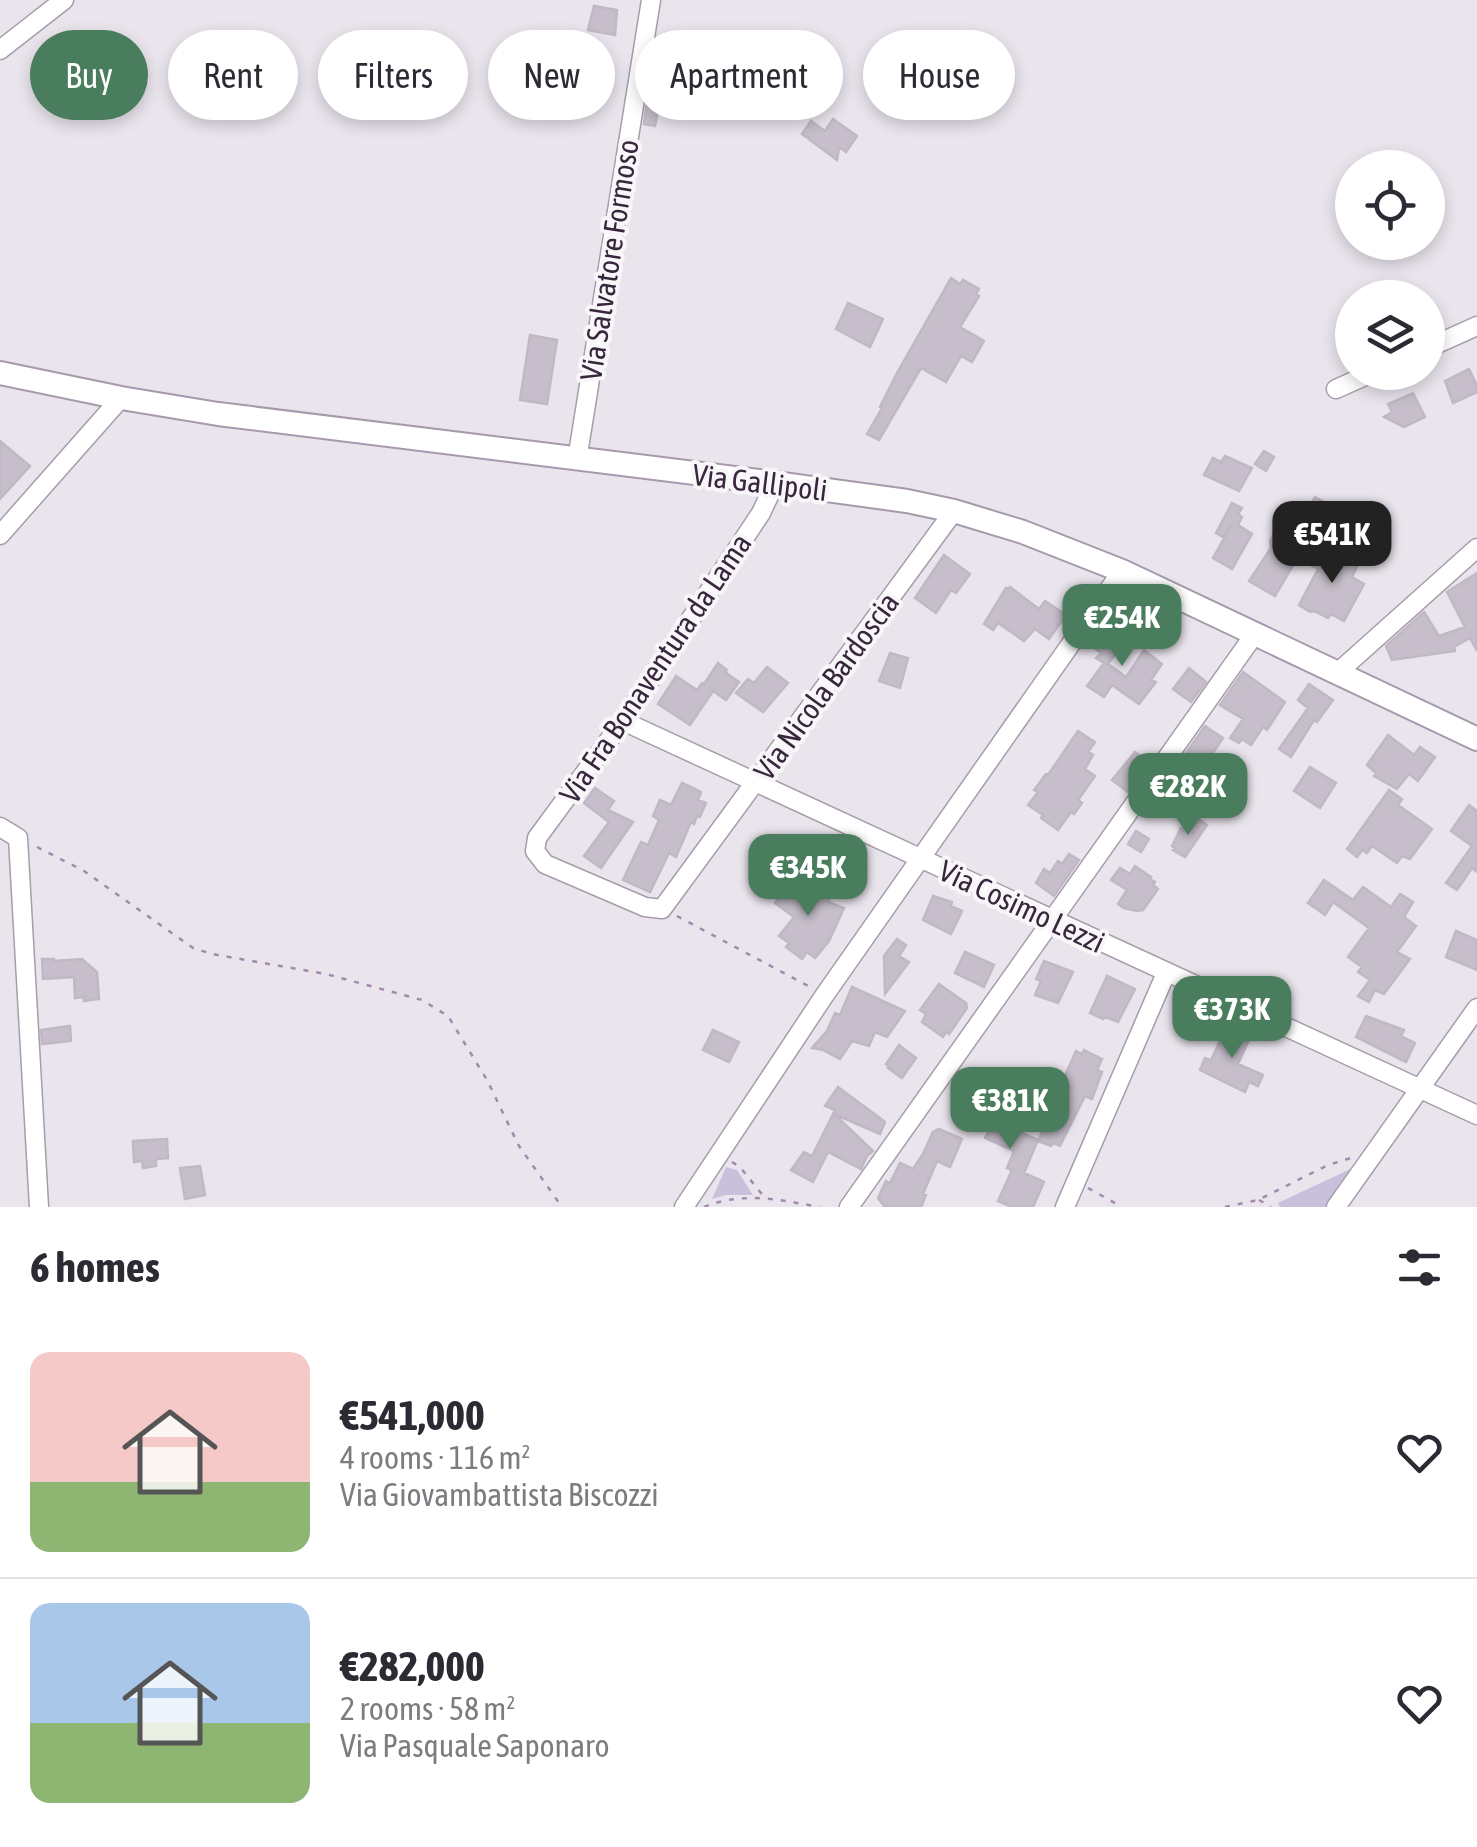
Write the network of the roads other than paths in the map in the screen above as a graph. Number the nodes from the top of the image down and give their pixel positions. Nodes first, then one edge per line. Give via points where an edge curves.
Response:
1 (64, 0) edge
2 (651, 0) edge
3 (0, 50) edge
4 (1477, 326) edge
5 (1445, 340) edge
6 (0, 373) edge
7 (121, 398) junction
8 (577, 460) junction
9 (776, 483) junction
10 (954, 511) junction
11 (0, 535) edge
12 (1477, 548) edge
13 (1122, 571) junction
14 (1254, 636) junction
15 (1336, 674) junction
16 (623, 720) junction
17 (1477, 739) edge
18 (756, 782) junction
19 (0, 826) edge
20 (919, 859) junction
21 (662, 909) joint
22 (1053, 920) junction
23 (1166, 972) junction
24 (1477, 1008) edge
25 (1420, 1089) junction
26 (1477, 1115) edge
27 (40, 1207) edge
28 (684, 1207) edge
29 (849, 1207) edge
30 (1065, 1207) edge
31 (1336, 1207) edge

1 - 3 street
2 - 8 street, Via Salvatore Formoso
4 - 5 street
6 - 7 main road, Via Gallipoli
7 - 8 main road, Via Gallipoli
7 - 11 street
8 - 9 main road, Via Gallipoli
9 - 10 main road, Via Gallipoli
9 - 16 street, Via Fra Bonaventura da Lama
10 - 13 main road, Via Gallipoli
10 - 18 street, Via Nicola Bardoscia
12 - 15 street
13 - 14 main road, Via Gallipoli
13 - 20 street
14 - 15 main road, Via Gallipoli
14 - 22 street
15 - 17 main road, Via Gallipoli
16 - 18 street, Via Cosimo Lezzi
16 - 21 street, Via Fra Bonaventura da Lama via 537,838 535,852 546,864
18 - 20 street, Via Cosimo Lezzi
18 - 21 street, Via Nicola Bardoscia
19 - 27 street via 18,838
20 - 22 street, Via Cosimo Lezzi
20 - 28 street
22 - 23 street, Via Cosimo Lezzi
22 - 29 street
23 - 25 street, Via Cosimo Lezzi
23 - 30 street
24 - 25 street
25 - 26 street, Via Cosimo Lezzi
25 - 31 street

